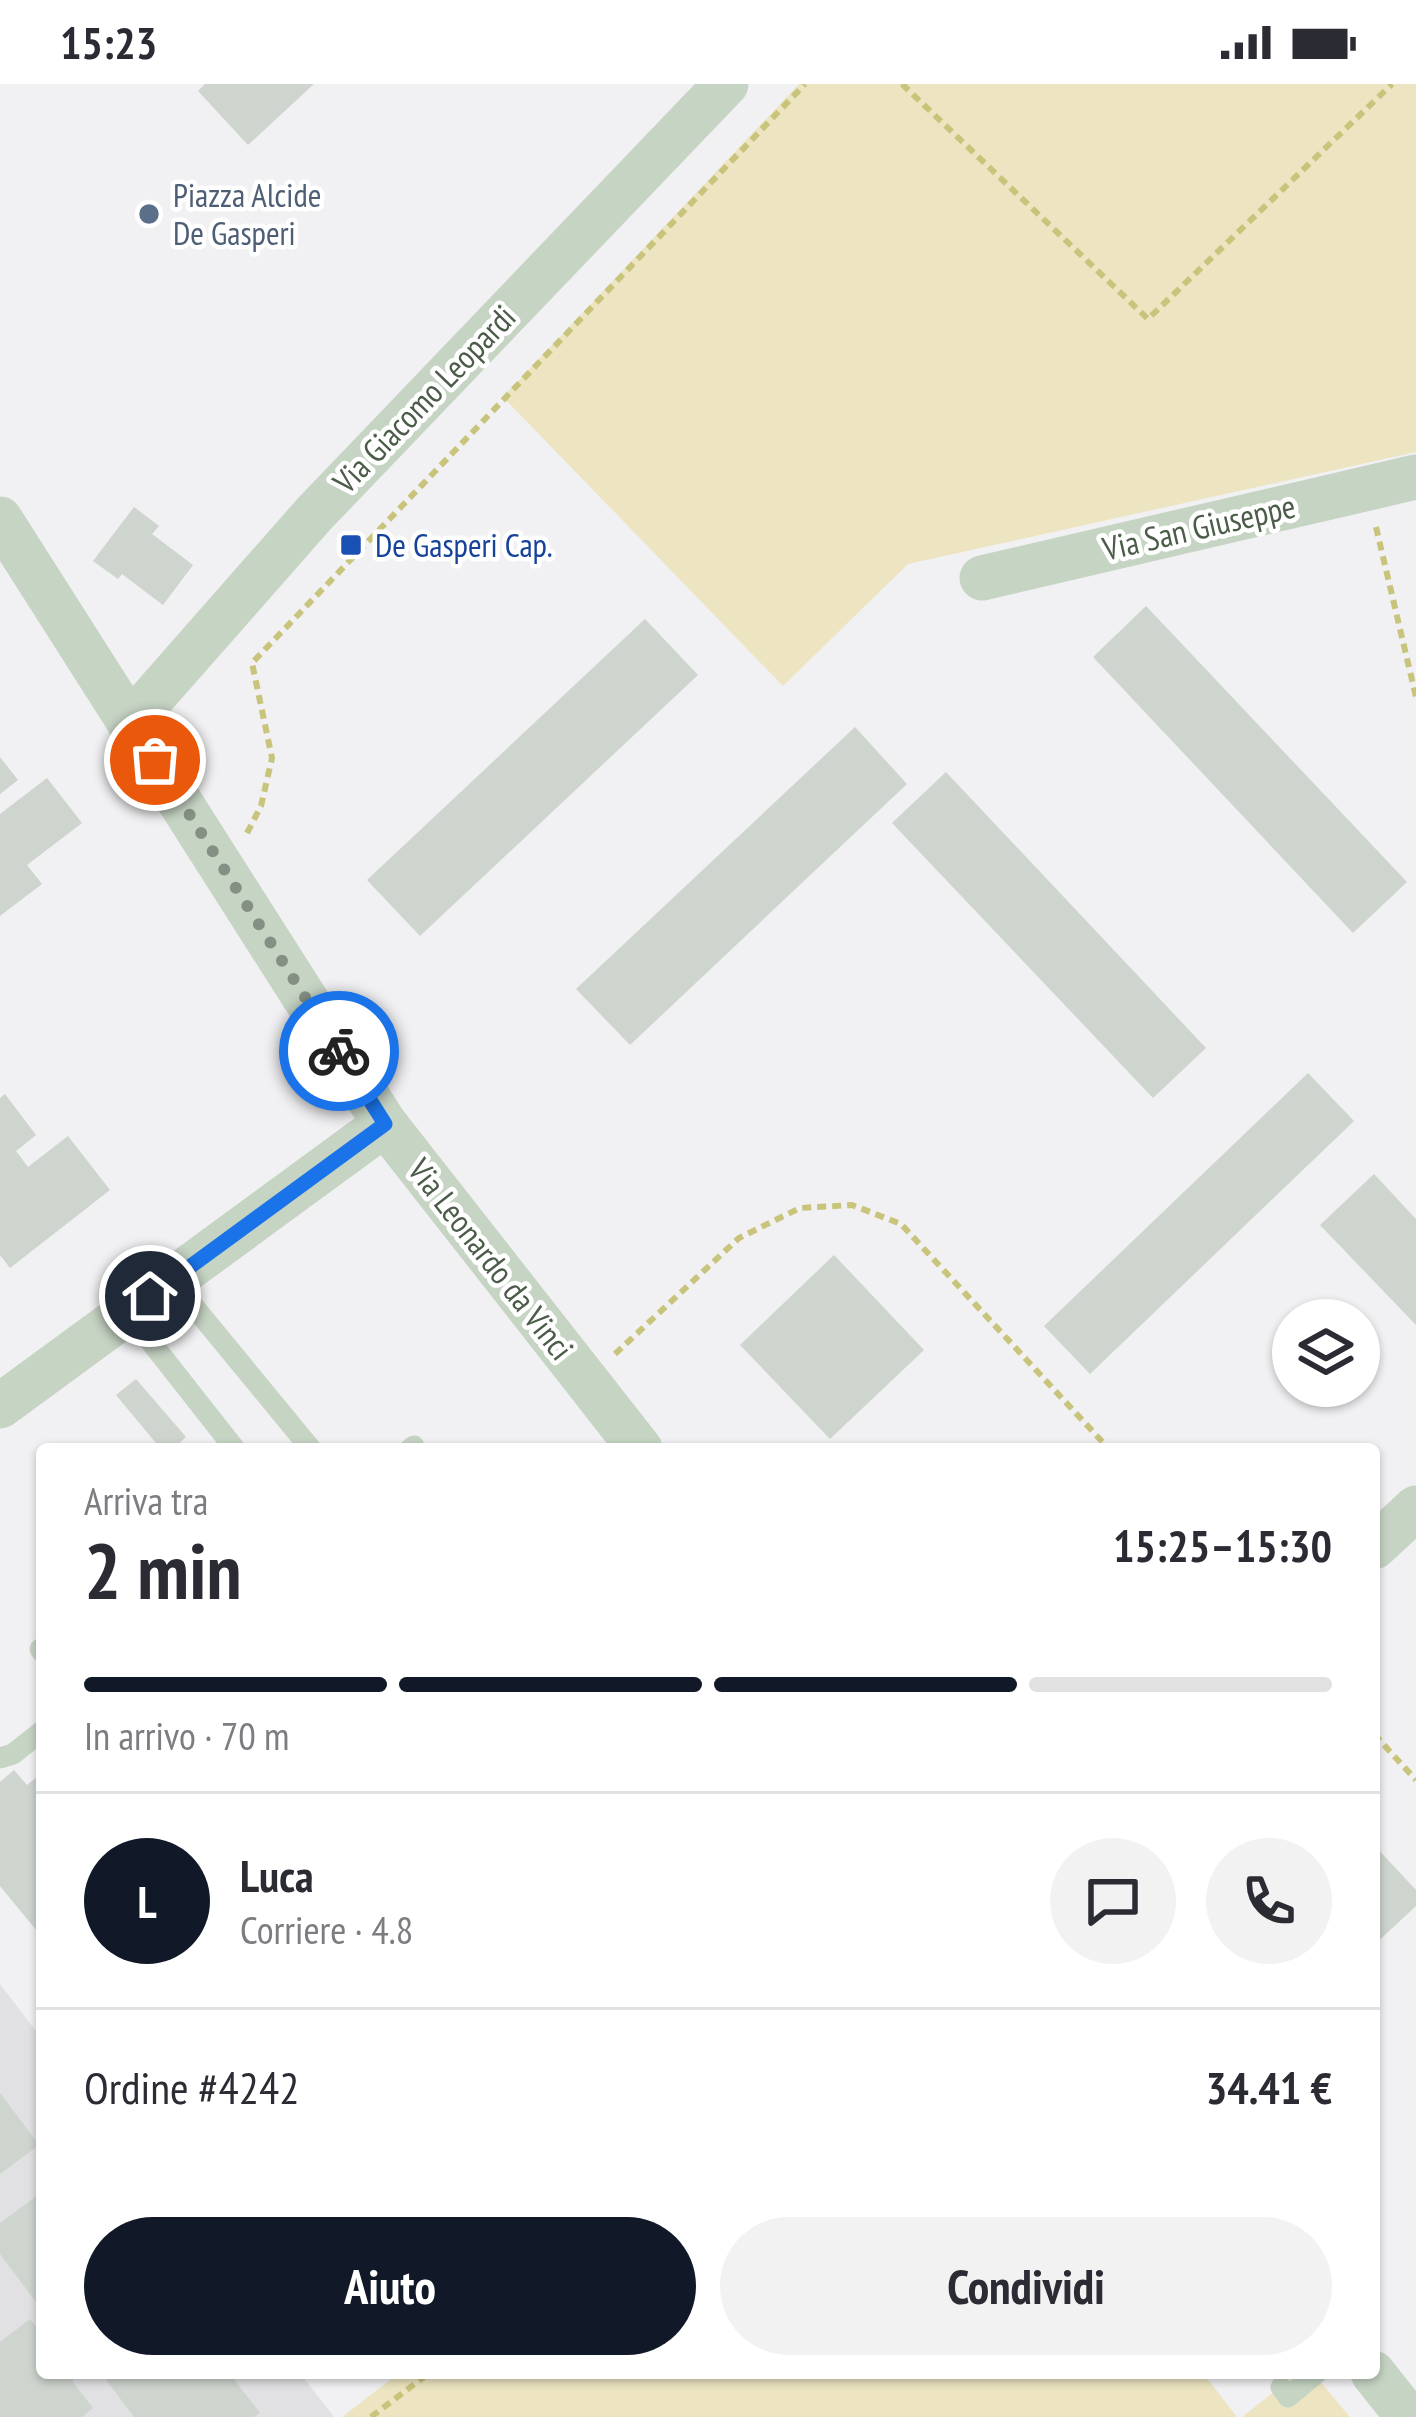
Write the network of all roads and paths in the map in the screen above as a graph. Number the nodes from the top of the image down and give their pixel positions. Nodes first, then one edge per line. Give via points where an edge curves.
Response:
1 (726, 84) edge
2 (805, 84) edge
3 (902, 84) edge
4 (1392, 84) edge
5 (1416, 477) edge
6 (1367, 488) junction
7 (0, 519) edge
8 (982, 578) dead end
9 (1416, 697) edge
10 (131, 722) junction
11 (226, 873) junction
12 (385, 1124) junction
13 (172, 1280) junction
14 (128, 1312) junction
15 (586, 1381) junction
16 (0, 1406) edge
17 (231, 1443) edge
18 (305, 1443) edge
19 (635, 1443) edge
20 (1103, 1443) edge
21 (1416, 1508) edge
22 (1380, 1541) edge
23 (36, 1736) edge
24 (1380, 1741) edge
25 (0, 1758) edge
26 (1416, 1780) edge
27 (420, 2379) edge
28 (1310, 2379) edge
29 (1378, 2379) edge
30 (1281, 2387) dead end
31 (371, 2417) edge
32 (1408, 2417) edge

1 - 10 street, Via Giacomo Leopardi via 314,514
2 - 11 path via 252,663 272,758 261,806
3 - 4 path via 1148,319
5 - 6 street, Via San Giuseppe
6 - 8 street, Via San Giuseppe
6 - 9 path
7 - 10 street, Via Leonardo da Vinci
10 - 11 street, Via Leonardo da Vinci
11 - 12 street, Via Leonardo da Vinci
12 - 13 street
12 - 15 street, Via Leonardo da Vinci
13 - 14 street
13 - 18 lane
14 - 16 street
14 - 17 lane
15 - 19 street, Via Leonardo da Vinci
15 - 20 path via 739,1238 800,1208 852,1205 901,1224
21 - 22 street
23 - 25 lane
24 - 26 path
27 - 31 path
28 - 30 lane via 1288,2397
29 - 32 street

